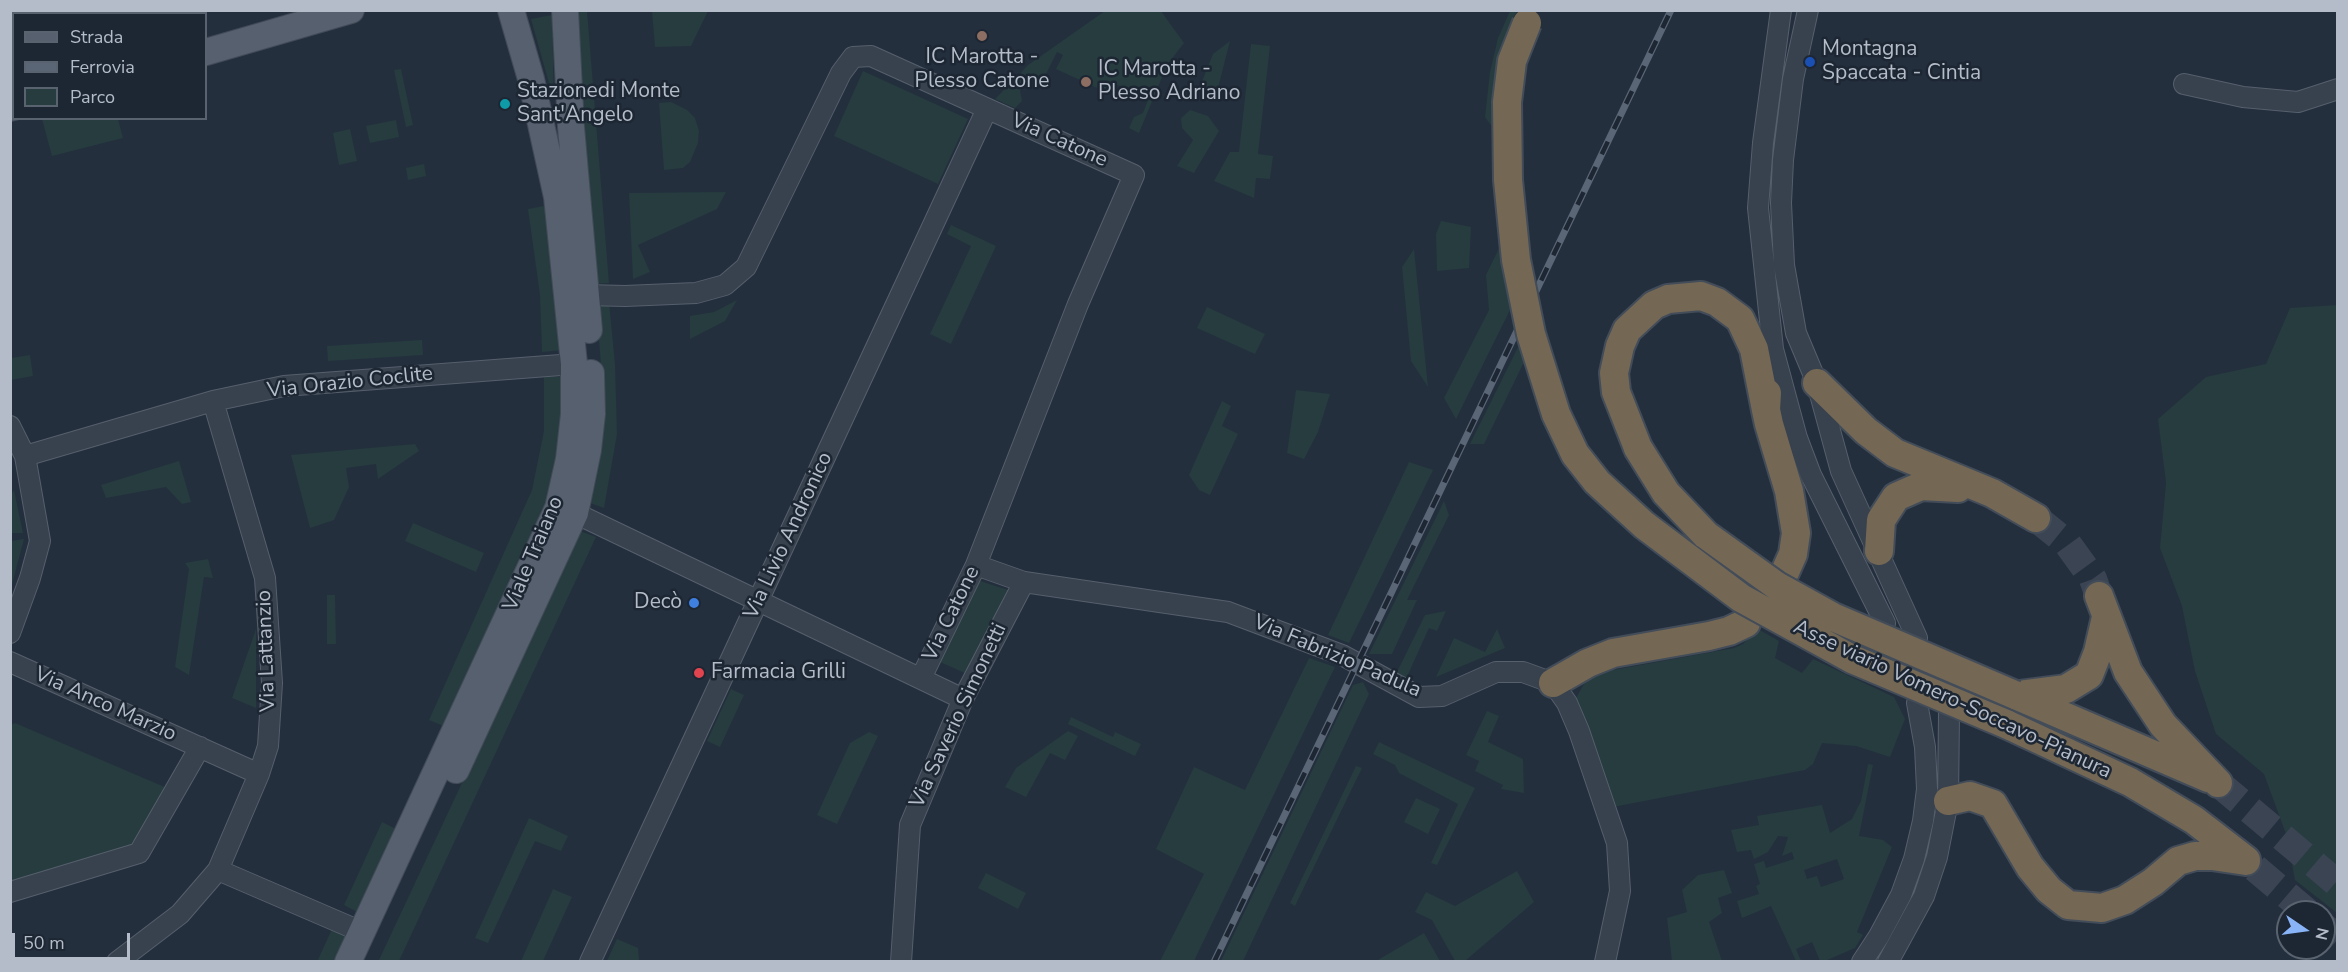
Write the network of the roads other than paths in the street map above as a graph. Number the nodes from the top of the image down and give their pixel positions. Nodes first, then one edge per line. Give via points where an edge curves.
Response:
1 (290, 10) edge
2 (351, 10) edge
3 (511, 10) edge
4 (565, 10) edge
5 (1782, 10) edge
6 (1808, 10) edge
7 (1531, 17) edge
8 (207, 34) edge
9 (207, 52) edge
10 (2184, 84) dead end
11 (2337, 89) edge
12 (987, 109) junction
13 (577, 295) junction
14 (1773, 349) junction
15 (583, 363) junction
16 (1817, 383) junction
17 (213, 401) junction
18 (1766, 410) junction
19 (10, 426) edge
20 (25, 456) junction
21 (1992, 493) junction
22 (566, 510) junction
23 (2036, 518) tunnel mouth
24 (1879, 551) junction
25 (976, 565) junction
26 (1785, 572) dead end
27 (1024, 582) junction
28 (758, 601) junction
29 (1746, 623) dead end
30 (1886, 623) dead end
31 (10, 633) edge
32 (1917, 638) dead end
33 (10, 662) edge
34 (921, 678) junction
35 (1553, 683) junction
36 (2014, 695) junction
37 (963, 699) junction
38 (1917, 703) dead end
39 (1949, 714) dead end
40 (200, 747) junction
41 (259, 774) junction
42 (1948, 801) junction
43 (218, 870) junction
44 (10, 892) edge
45 (369, 934) junction
46 (117, 962) edge
47 (348, 962) edge
48 (365, 962) edge
49 (590, 962) edge
50 (902, 962) edge
51 (1605, 962) edge
52 (1862, 962) edge
53 (1888, 962) edge

1 - 8 main road
2 - 9 main road
3 - 13 main road, Viale Traiano via 531,79
4 - 13 main road, Viale Traiano
5 - 14 street via 1758,208
6 - 16 street via 1789,106 1781,203 1784,265 1796,333
7 - 42 highway, Asse viario Vomero-Soccavo-Pianura, bridge via 1512,61 1506,102 1516,260 1531,334 1556,414 1575,454 1597,482 1644,525 1741,598 1852,659 2130,782 2194,820 2251,864 2195,856 2178,861 2125,900 2102,909 2068,905 2030,867 1993,804 1970,796
10 - 11 street via 2243,97 2298,102
12 - 13 street, Via Catone via 871,56 853,57 841,73 746,267 725,285 696,293
12 - 25 street, Via Catone via 1134,175 1078,304
12 - 28 street, Via Livio Andronico
13 - 15 main road, Viale Traiano
14 - 18 highway
14 - 30 street via 1811,475
15 - 17 street, Via Orazio Coclite via 315,381
15 - 22 main road, Viale Traiano via 574,414
16 - 21 highway via 1857,423 1895,453
16 - 24 street via 1841,471
17 - 20 street, Via Orazio Coclite
17 - 41 street, Via Lattanzio via 265,578 272,684 268,746
18 - 26 highway via 1794,512 1796,543
18 - 36 highway, Asse viario Vomero-Soccavo-Pianura, bridge via 1749,334 1740,319 1717,302 1701,296 1668,298 1654,305 1627,330 1614,373 1616,392 1638,448 1666,493 1706,535 1777,586 1833,617
19 - 20 street
20 - 31 street via 40,541
21 - 23 highway
21 - 24 highway via 1935,485 1908,490 1887,507 1881,520
22 - 28 street
22 - 45 main road, Viale Traiano
24 - 32 street
25 - 27 street, Via Fabrizio Padula
25 - 34 street, Via Catone
27 - 35 street, Via Fabrizio Padula via 1228,612 1342,655 1419,698 1442,696 1496,672 1523,672
27 - 37 street, Via Saverio Simonetti
28 - 34 street
28 - 49 street, Via Livio Andronico
29 - 35 highway via 1709,636 1613,653
33 - 40 street, Via Anco Marzio
34 - 37 street
35 - 51 street via 1579,731 1617,843 1620,891
36 - 36 highway, Asse viario Vomero-Soccavo-Pianura via 2066,689 2089,675 2098,652 2103,606 2128,672 2163,725 2218,783
37 - 50 street, Via Saverio Simonetti via 910,825
38 - 52 street via 1925,747 1927,789 1923,821 1901,895
39 - 42 street
40 - 41 street, Via Anco Marzio
40 - 44 street, Via Anco Marzio via 139,853
41 - 43 street, Via Lattanzio
42 - 53 street via 1937,857 1924,896
43 - 45 street
43 - 46 street, Via Lattanzio via 180,914
45 - 47 main road, Viale Traiano
45 - 48 main road, Viale Traiano

